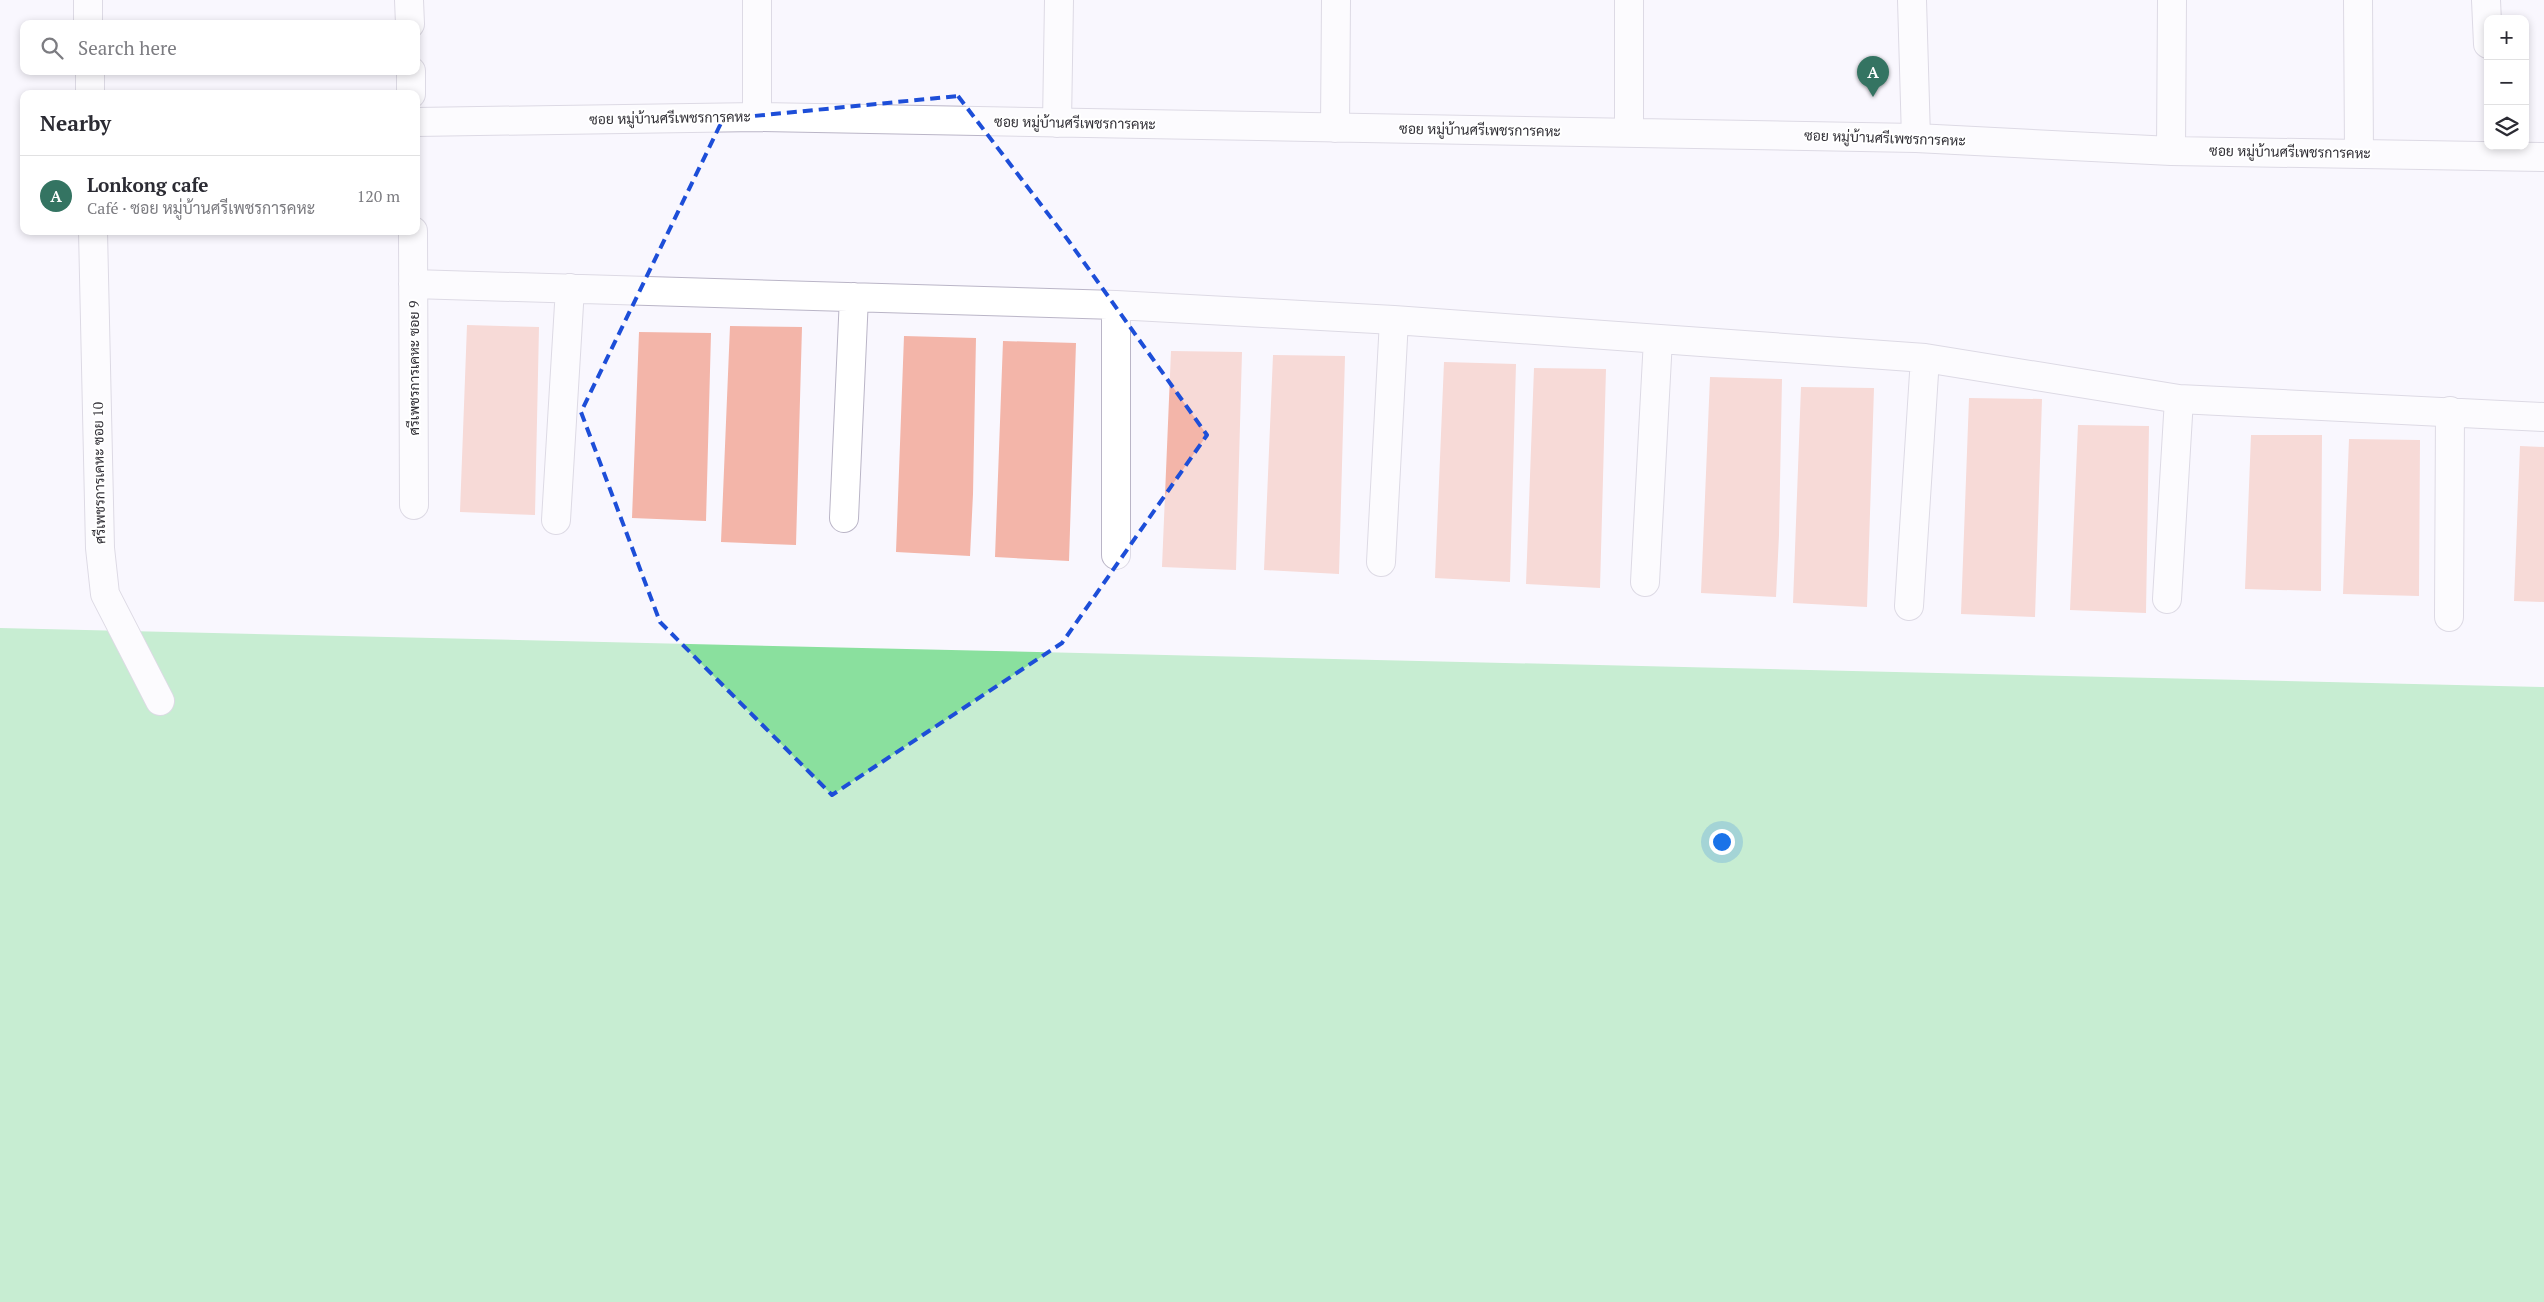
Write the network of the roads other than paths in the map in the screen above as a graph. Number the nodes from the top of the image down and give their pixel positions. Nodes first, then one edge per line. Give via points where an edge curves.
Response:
1 (88, 0) edge
2 (409, 0) edge
3 (757, 0) edge
4 (1059, 0) edge
5 (1336, 0) edge
6 (1629, 0) edge
7 (1912, 0) edge
8 (2172, 0) edge
9 (2358, 0) edge
10 (2486, 0) edge
11 (2487, 15) edge
12 (88, 20) edge
13 (410, 20) edge
14 (90, 75) edge
15 (411, 75) edge
16 (90, 90) edge
17 (411, 90) edge
18 (756, 117) junction
19 (420, 122) edge
20 (1057, 123) junction
21 (1335, 128) junction
22 (1630, 133) junction
23 (1916, 138) junction
24 (2171, 150) junction
25 (2492, 151) edge
26 (2359, 153) junction
27 (2544, 158) edge
28 (93, 235) edge
29 (413, 235) edge
30 (413, 284) junction
31 (570, 288) junction
32 (854, 297) junction
33 (1116, 305) junction
34 (1394, 320) junction
35 (1658, 339) junction
36 (1925, 358) junction
37 (2179, 399) junction
38 (2450, 411) junction
39 (2544, 417) edge
40 (414, 505) dead end
41 (844, 518) dead end
42 (556, 520) dead end
43 (1116, 555) dead end
44 (1381, 562) dead end
45 (1644, 582) dead end
46 (2167, 599) dead end
47 (1909, 606) dead end
48 (2449, 617) dead end
49 (160, 701) dead end

1 - 12 street
2 - 13 street
3 - 18 street
4 - 20 street
5 - 21 street
6 - 22 street
7 - 23 street
8 - 24 street
9 - 26 street
10 - 11 street
14 - 16 street
15 - 17 street
18 - 19 street, ซอย หมู่บ้านศรีเพชรการคหะ
18 - 20 street, ซอย หมู่บ้านศรีเพชรการคหะ
20 - 21 street, ซอย หมู่บ้านศรีเพชรการคหะ
21 - 22 street, ซอย หมู่บ้านศรีเพชรการคหะ
22 - 23 street, ซอย หมู่บ้านศรีเพชรการคหะ
23 - 24 street, ซอย หมู่บ้านศรีเพชรการคหะ
24 - 26 street, ซอย หมู่บ้านศรีเพชรการคหะ
25 - 26 street, ซอย หมู่บ้านศรีเพชรการคหะ
25 - 27 street, ซอย หมู่บ้านศรีเพชรการคหะ
28 - 49 street, ศรีเพชรการเคหะ ซอย 10 via 100,548 105,594
29 - 30 street, ศรีเพชรการเคหะ ซอย 9
30 - 31 street
30 - 40 street, ศรีเพชรการเคหะ ซอย 9
31 - 32 street
31 - 42 street
32 - 33 street
32 - 41 street
33 - 34 street
33 - 43 street
34 - 35 street
34 - 44 street
35 - 36 street
35 - 45 street
36 - 37 street
36 - 47 street
37 - 38 street
37 - 46 street
38 - 39 street
38 - 48 street

